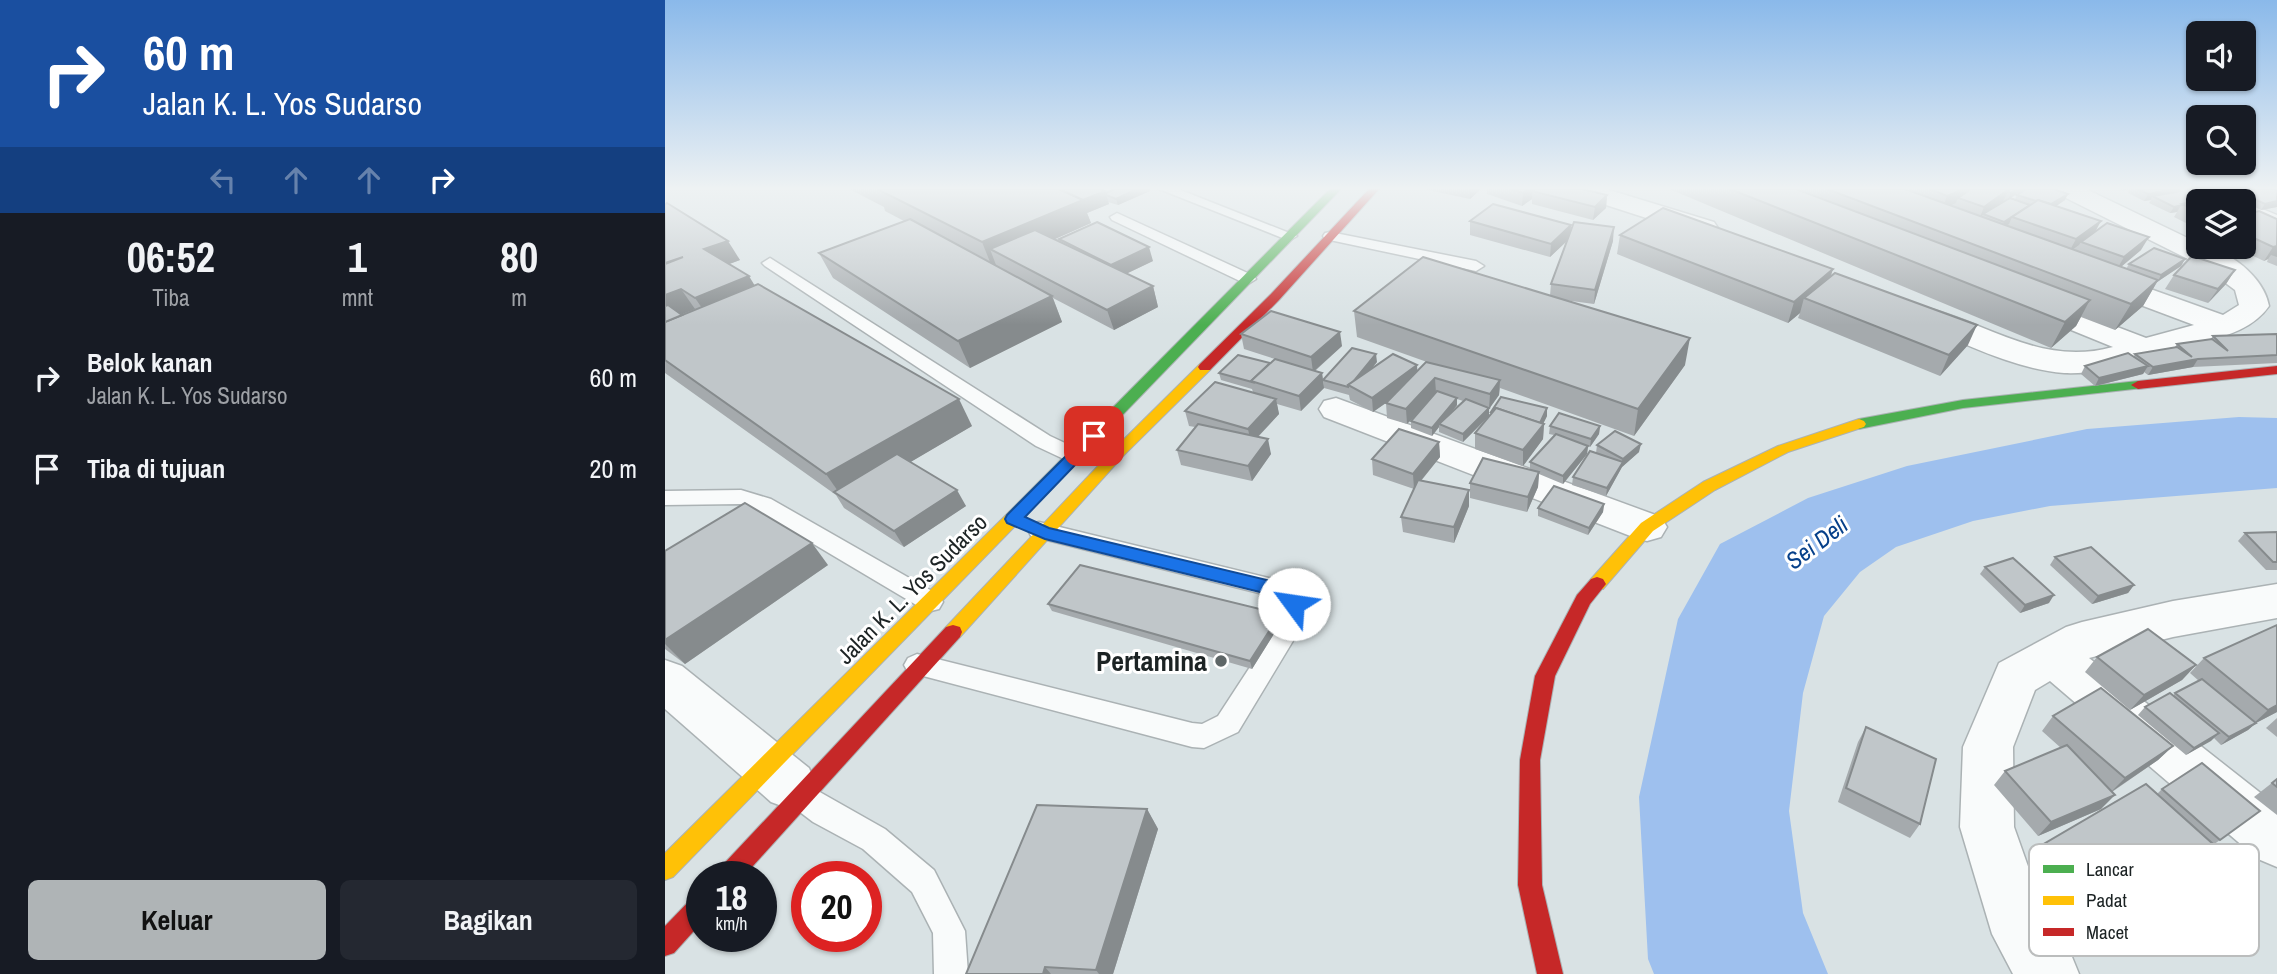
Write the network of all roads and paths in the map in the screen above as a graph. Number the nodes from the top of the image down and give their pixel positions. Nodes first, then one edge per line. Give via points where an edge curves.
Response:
1 (1154, 234) edge
2 (1286, 234) edge
3 (1719, 234) edge
4 (2161, 234) edge
5 (1290, 236) joint
6 (1330, 236) joint
7 (1733, 239) edge
8 (770, 263) dead end
9 (1476, 266) dead end
10 (2071, 269) edge
11 (1248, 279) junction
12 (2008, 294) edge
13 (1896, 305) edge
14 (2225, 326) junction
15 (2143, 348) junction
16 (2277, 370) edge
17 (1336, 409) dead end
18 (1075, 456) junction
19 (665, 498) edge
20 (1013, 519) junction
21 (1647, 527) junction
22 (1045, 533) junction
23 (931, 602) junction
24 (2272, 605) edge
25 (882, 652) junction
26 (2053, 656) junction
27 (919, 666) junction
28 (665, 680) edge
29 (785, 782) junction
30 (2277, 840) edge
31 (737, 861) edge
32 (665, 869) edge
33 (686, 921) edge
34 (665, 944) edge
35 (2029, 946) edge
36 (2036, 956) edge
37 (951, 974) edge
38 (1550, 974) edge
39 (2048, 974) edge

1 - 11 lane
2 - 5 lane
3 - 7 street
4 - 14 street via 2236,275 2254,296 2249,312
5 - 11 main road, Jalan K. L. Yos Sudarso
6 - 9 lane
6 - 22 main road, Jalan K. L. Yos Sudarso
8 - 18 lane via 1043,441
10 - 14 street
11 - 18 main road, Jalan K. L. Yos Sudarso
12 - 15 street
13 - 15 street via 2012,352 2050,362 2082,363
14 - 15 street
16 - 21 main road via 1963,404 1856,425 1783,449 1709,486
17 - 21 street
18 - 20 main road, Jalan K. L. Yos Sudarso
19 - 23 lane via 741,497 763,504
20 - 22 lane
20 - 23 main road, Jalan K. L. Yos Sudarso
21 - 38 main road via 1583,600 1545,676 1530,761 1530,886
22 - 27 main road, Jalan K. L. Yos Sudarso
22 - 27 lane via 1273,588 1294,604 1296,616 1228,724 1204,736
23 - 25 main road, Jalan K. L. Yos Sudarso
24 - 26 street via 2173,619 2082,640
25 - 27 lane
25 - 29 main road, Jalan K. L. Yos Sudarso
26 - 30 street
26 - 35 street via 2016,677 1988,747 1987,827 2021,934
27 - 29 main road, Jalan K. L. Yos Sudarso
28 - 29 street
29 - 31 main road, Jalan K. L. Yos Sudarso
29 - 32 main road, Jalan K. L. Yos Sudarso
29 - 37 lane via 823,812 874,839 923,881 949,931
33 - 34 main road
36 - 39 street

